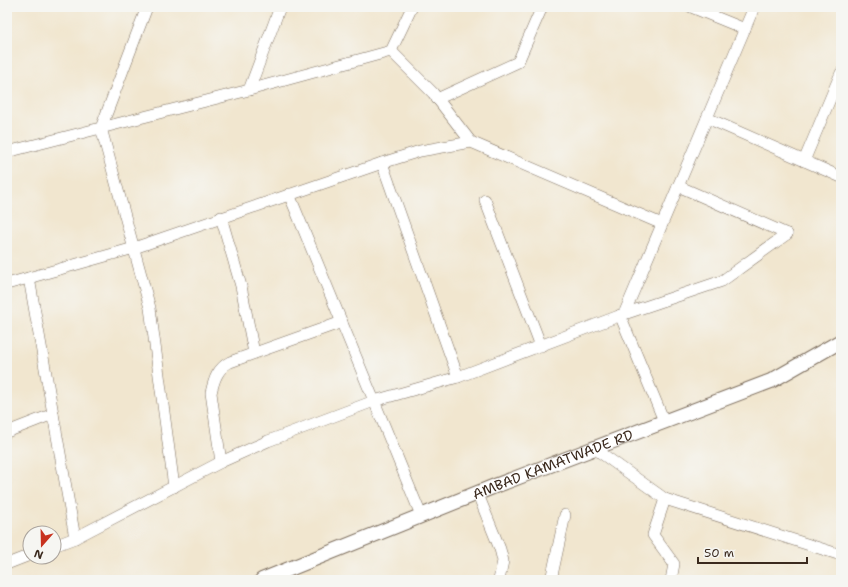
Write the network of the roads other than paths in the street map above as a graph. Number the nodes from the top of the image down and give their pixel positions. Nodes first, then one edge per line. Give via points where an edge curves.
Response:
1 (147, 7) edge
2 (280, 7) edge
3 (412, 7) edge
4 (542, 7) edge
5 (691, 7) edge
6 (754, 7) edge
7 (745, 29) junction
8 (391, 51) junction
9 (841, 73) edge
10 (249, 90) junction
11 (437, 99) junction
12 (707, 118) junction
13 (101, 128) junction
14 (471, 142) junction
15 (7, 152) edge
16 (804, 160) junction
17 (382, 163) junction
18 (841, 177) edge
19 (678, 186) junction
20 (289, 194) junction
21 (485, 200) dead end
22 (221, 217) junction
23 (662, 224) junction
24 (134, 248) junction
25 (30, 278) junction
26 (7, 284) edge
27 (622, 314) junction
28 (342, 322) junction
29 (841, 341) edge
30 (540, 346) junction
31 (254, 353) junction
32 (458, 377) junction
33 (374, 401) junction
34 (53, 414) junction
35 (664, 421) junction
36 (7, 432) edge
37 (594, 448) junction
38 (221, 462) junction
39 (174, 486) junction
40 (477, 492) junction
41 (665, 499) junction
42 (421, 515) junction
43 (565, 515) dead end
44 (75, 538) junction
45 (62, 543) edge
46 (841, 554) edge
47 (22, 558) edge
48 (7, 564) edge
49 (268, 579) edge
50 (499, 580) edge
51 (551, 580) edge
52 (671, 580) edge

1 - 13 street
2 - 10 street
3 - 8 street
4 - 11 street via 518,62
5 - 7 street
6 - 7 street
7 - 12 street
8 - 10 street
8 - 11 street
9 - 16 street
10 - 13 street
11 - 14 street
12 - 16 street
12 - 19 street
13 - 15 street
13 - 24 street
14 - 17 street
14 - 23 street
16 - 18 street
17 - 20 street
17 - 32 street
19 - 23 street
19 - 27 street via 787,234 722,281
20 - 22 street
20 - 28 street
21 - 30 street
22 - 24 street
22 - 31 street via 242,291
23 - 27 street
24 - 25 street
24 - 39 street via 150,308
25 - 26 street
25 - 34 street
27 - 30 street
27 - 35 street
28 - 31 street
28 - 33 street
29 - 35 street, AMBAD KAMATWADE RD via 771,381
30 - 32 street
31 - 38 street via 221,366 213,382 211,393
32 - 33 street
33 - 38 street via 268,440
33 - 42 street
34 - 36 street
34 - 44 street
35 - 37 street, AMBAD KAMATWADE RD
37 - 40 street, AMBAD KAMATWADE RD
37 - 41 street
38 - 39 street
39 - 44 street
40 - 42 street, AMBAD KAMATWADE RD
40 - 50 street via 500,549 503,561
41 - 46 street
41 - 52 street via 653,535 674,564
42 - 49 street, AMBAD KAMATWADE RD
43 - 51 street
44 - 45 street
47 - 48 street

